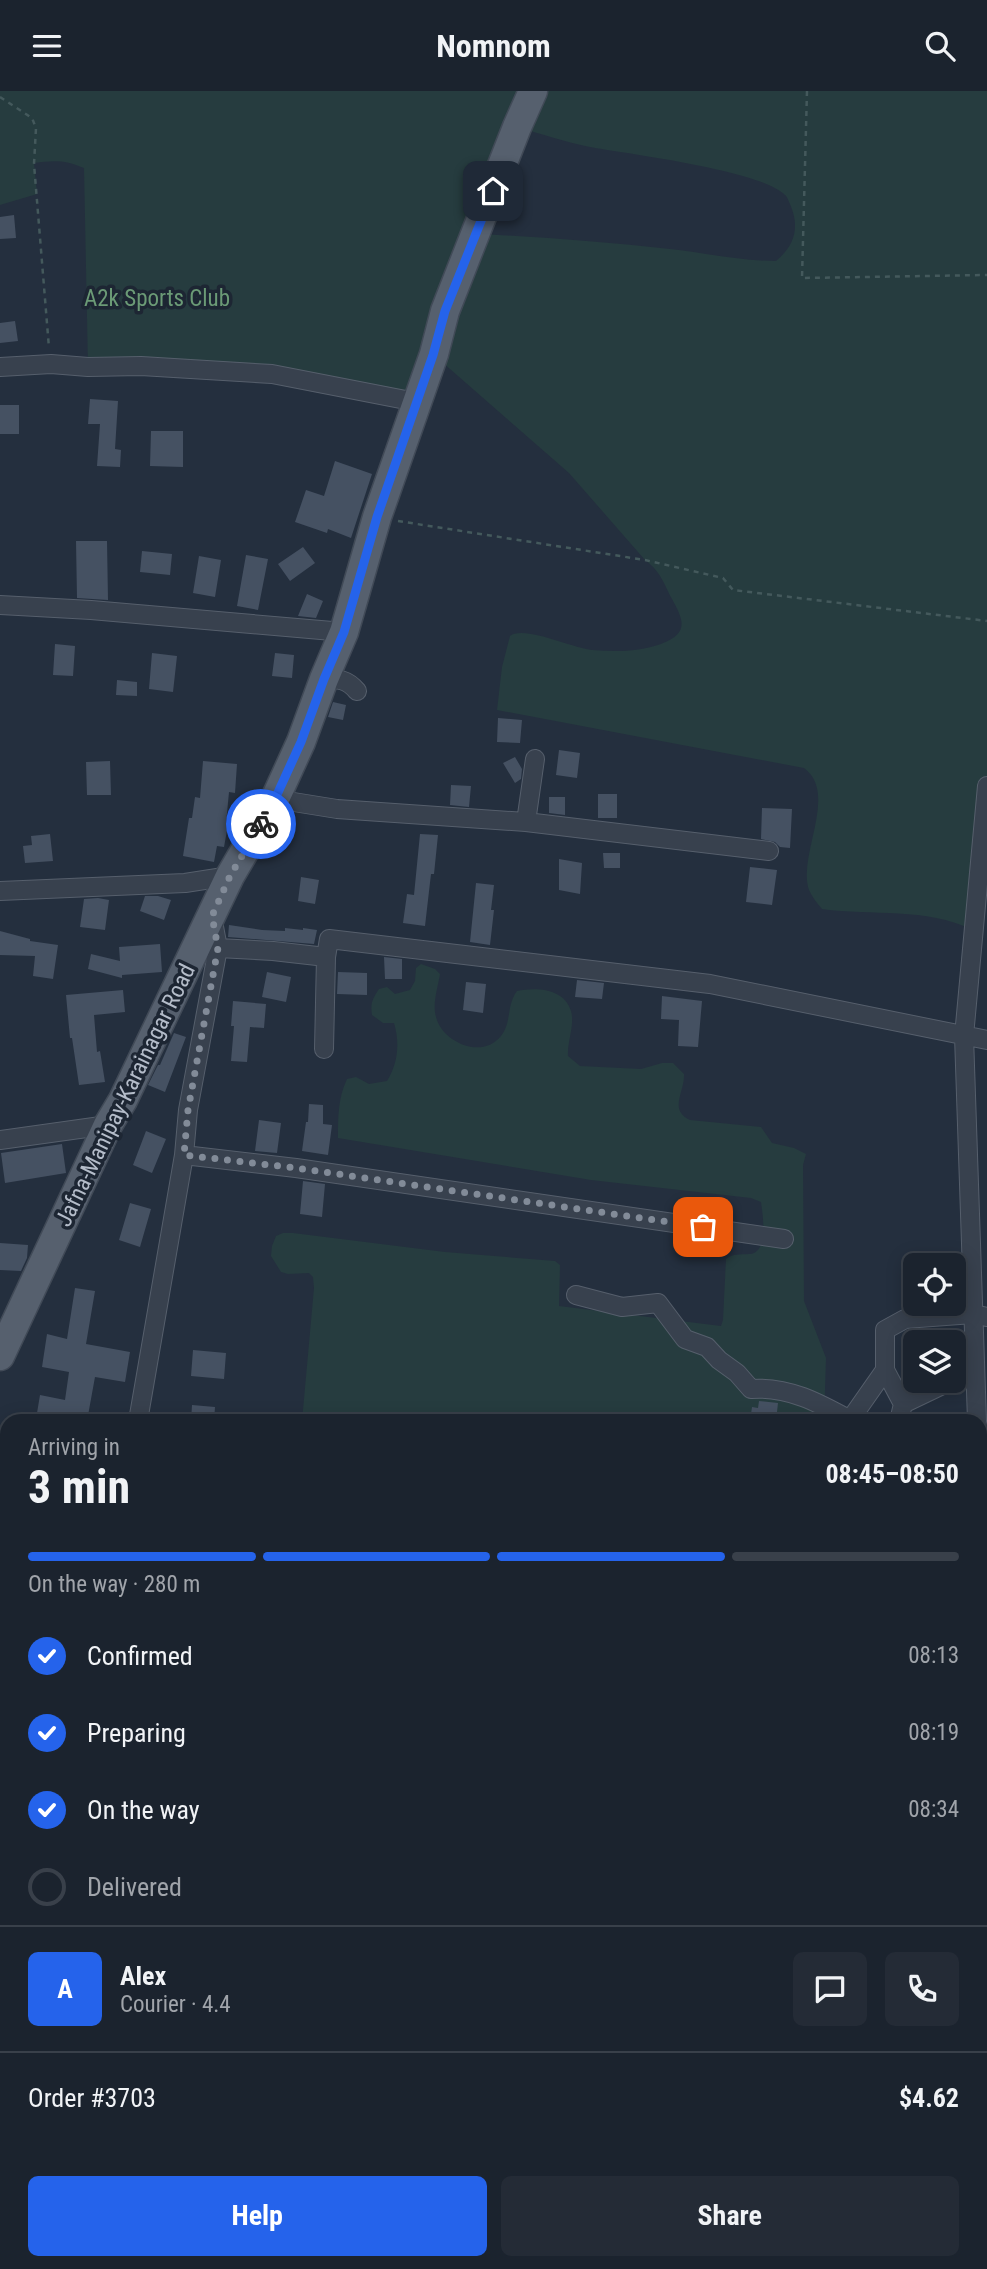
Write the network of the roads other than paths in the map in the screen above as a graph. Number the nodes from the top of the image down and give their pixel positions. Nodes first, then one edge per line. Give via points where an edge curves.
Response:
1 (533, 91) edge
2 (0, 367) edge
3 (416, 402) junction
4 (0, 605) edge
5 (344, 632) junction
6 (324, 679) junction
7 (357, 691) dead end
8 (535, 759) dead end
9 (987, 786) edge
10 (275, 799) junction
11 (526, 822) junction
12 (769, 851) dead end
13 (230, 876) junction
14 (0, 891) edge
15 (212, 916) junction
16 (218, 948) junction
17 (326, 957) junction
18 (964, 1036) junction
19 (987, 1040) edge
20 (324, 1049) dead end
21 (108, 1125) junction
22 (0, 1140) edge
23 (184, 1155) junction
24 (784, 1238) dead end
25 (576, 1295) dead end
26 (980, 1315) edge
27 (0, 1356) edge
28 (885, 1370) junction
29 (975, 1373) junction
30 (966, 1376) edge
31 (931, 1393) edge
32 (901, 1412) edge
33 (139, 1414) edge
34 (840, 1414) edge
35 (857, 1414) edge
36 (977, 1414) edge

1 - 3 main road, Jafna-Manipay-Karainagar Road via 445,311
2 - 3 street via 141,366 272,374
3 - 5 main road, Jafna-Manipay-Karainagar Road
4 - 5 street
5 - 6 main road, Jafna-Manipay-Karainagar Road
6 - 7 street via 343,679
6 - 10 main road, Jafna-Manipay-Karainagar Road
8 - 11 street
9 - 18 street
10 - 11 street via 337,809
10 - 13 main road, Jafna-Manipay-Karainagar Road
11 - 12 street
13 - 14 street via 185,883
13 - 15 main road, Jafna-Manipay-Karainagar Road
15 - 16 street
15 - 21 main road, Jafna-Manipay-Karainagar Road
16 - 17 street
16 - 23 street
17 - 18 street via 329,939 527,961 709,984
17 - 20 street
18 - 19 street
18 - 26 street
21 - 22 street
21 - 27 main road, Jafna-Manipay-Karainagar Road
23 - 24 street
23 - 33 street
25 - 34 street via 622,1307 658,1303 685,1339 707,1347 751,1389 813,1399
26 - 28 street via 905,1319 886,1330
26 - 29 street
28 - 32 street
28 - 35 street
29 - 30 street
29 - 36 street
31 - 32 street

